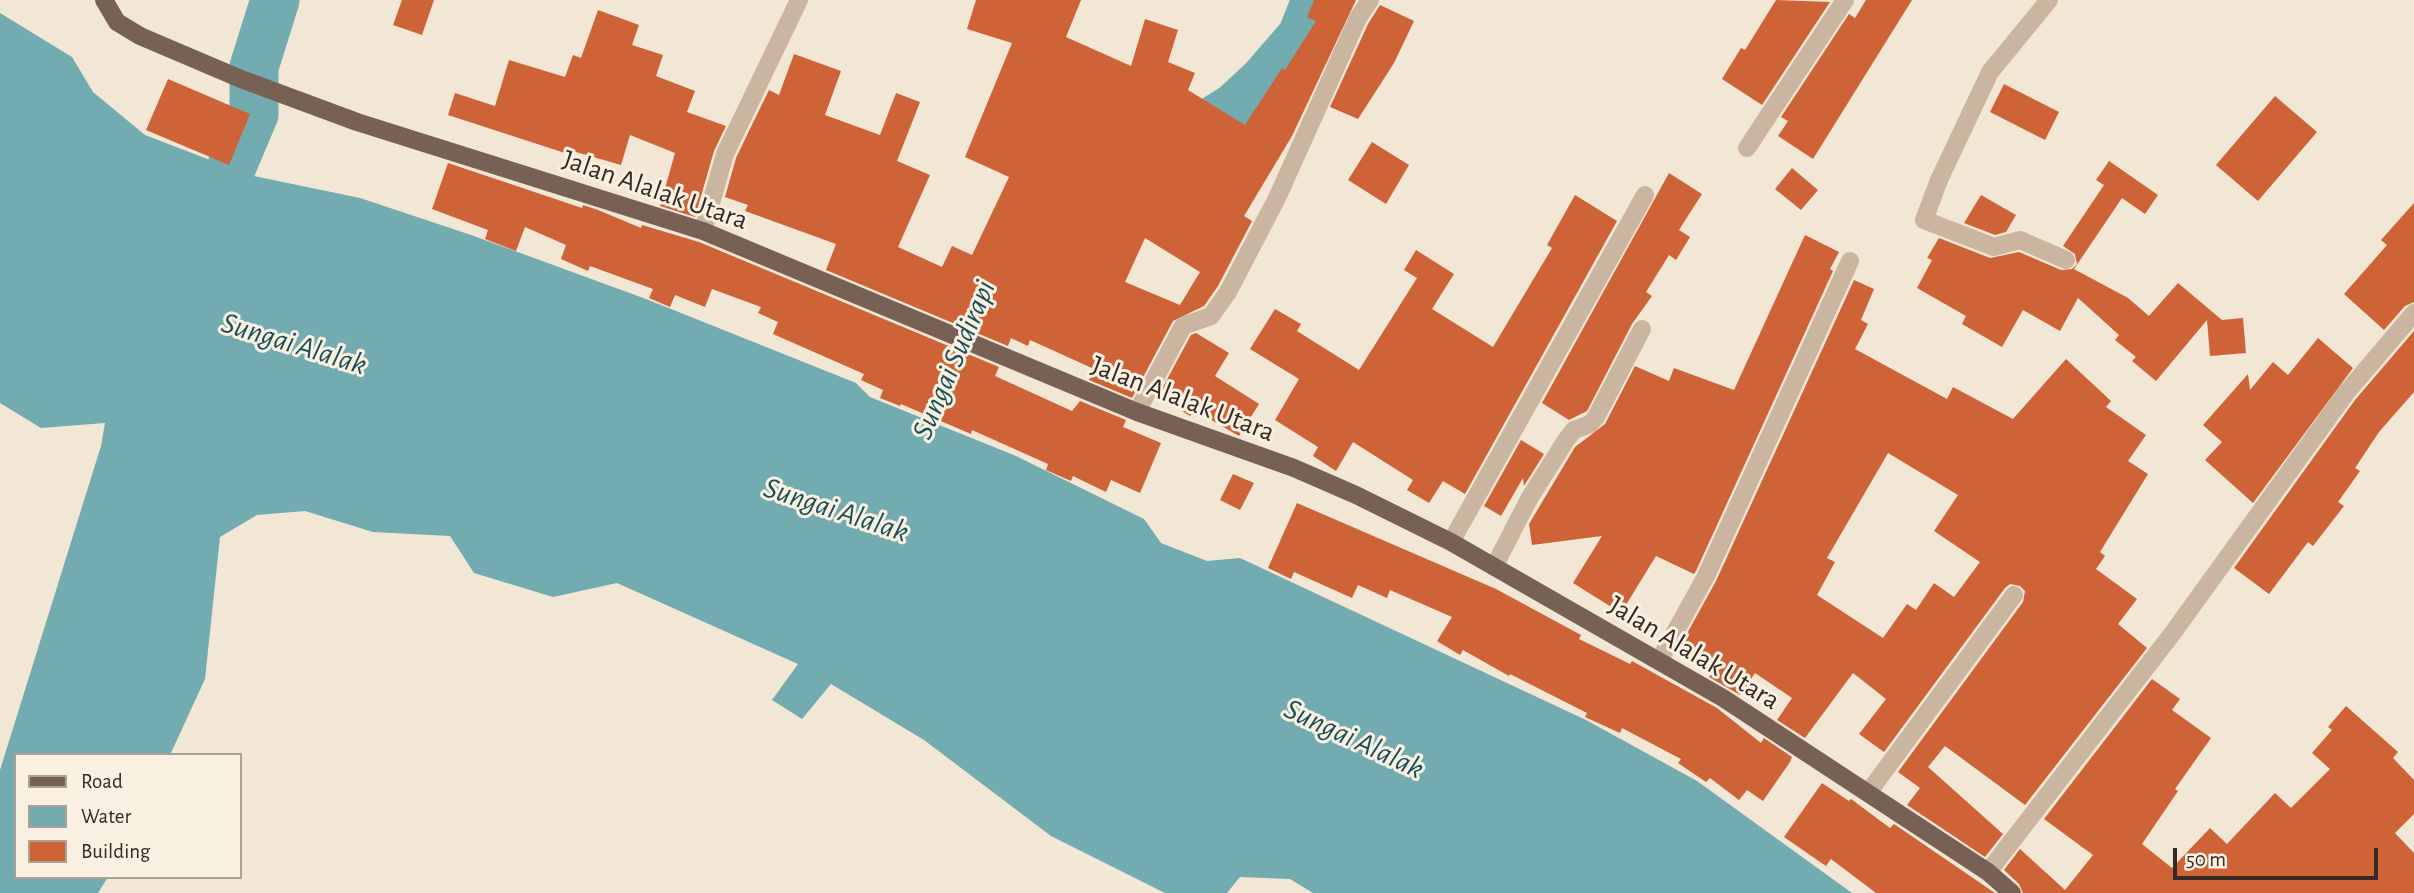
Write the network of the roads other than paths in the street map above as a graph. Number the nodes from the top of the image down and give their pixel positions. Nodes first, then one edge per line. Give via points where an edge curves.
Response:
1 (104, 0) edge
2 (799, 0) edge
3 (1370, 0) edge
4 (1845, 0) edge
5 (2049, 0) edge
6 (1746, 148) dead end
7 (1645, 195) dead end
8 (703, 231) junction
9 (2066, 260) dead end
10 (1850, 261) dead end
11 (2414, 313) edge
12 (1642, 329) dead end
13 (1138, 412) junction
14 (1451, 542) junction
15 (1494, 566) junction
16 (2014, 595) dead end
17 (1659, 662) junction
18 (1868, 793) junction
19 (1988, 872) junction
20 (2012, 893) edge

1 - 8 main road, Jalan Alalak Utara via 117,22 140,36 241,79 357,122
2 - 8 street via 725,155
3 - 13 street via 1228,292 1211,316 1183,326
4 - 6 street
5 - 9 street via 1990,72 1923,220 1994,247 2020,240
7 - 14 street
8 - 13 main road, Jalan Alalak Utara
10 - 17 street via 1706,576
11 - 19 street via 2346,393 2172,634
12 - 15 street via 1595,417 1566,440
13 - 14 main road, Jalan Alalak Utara via 1294,468
14 - 15 main road, Jalan Alalak Utara
15 - 17 main road, Jalan Alalak Utara
16 - 18 street
17 - 18 main road, Jalan Alalak Utara
18 - 19 main road, Jalan Alalak Utara
19 - 20 main road, Jalan Alalak Utara

